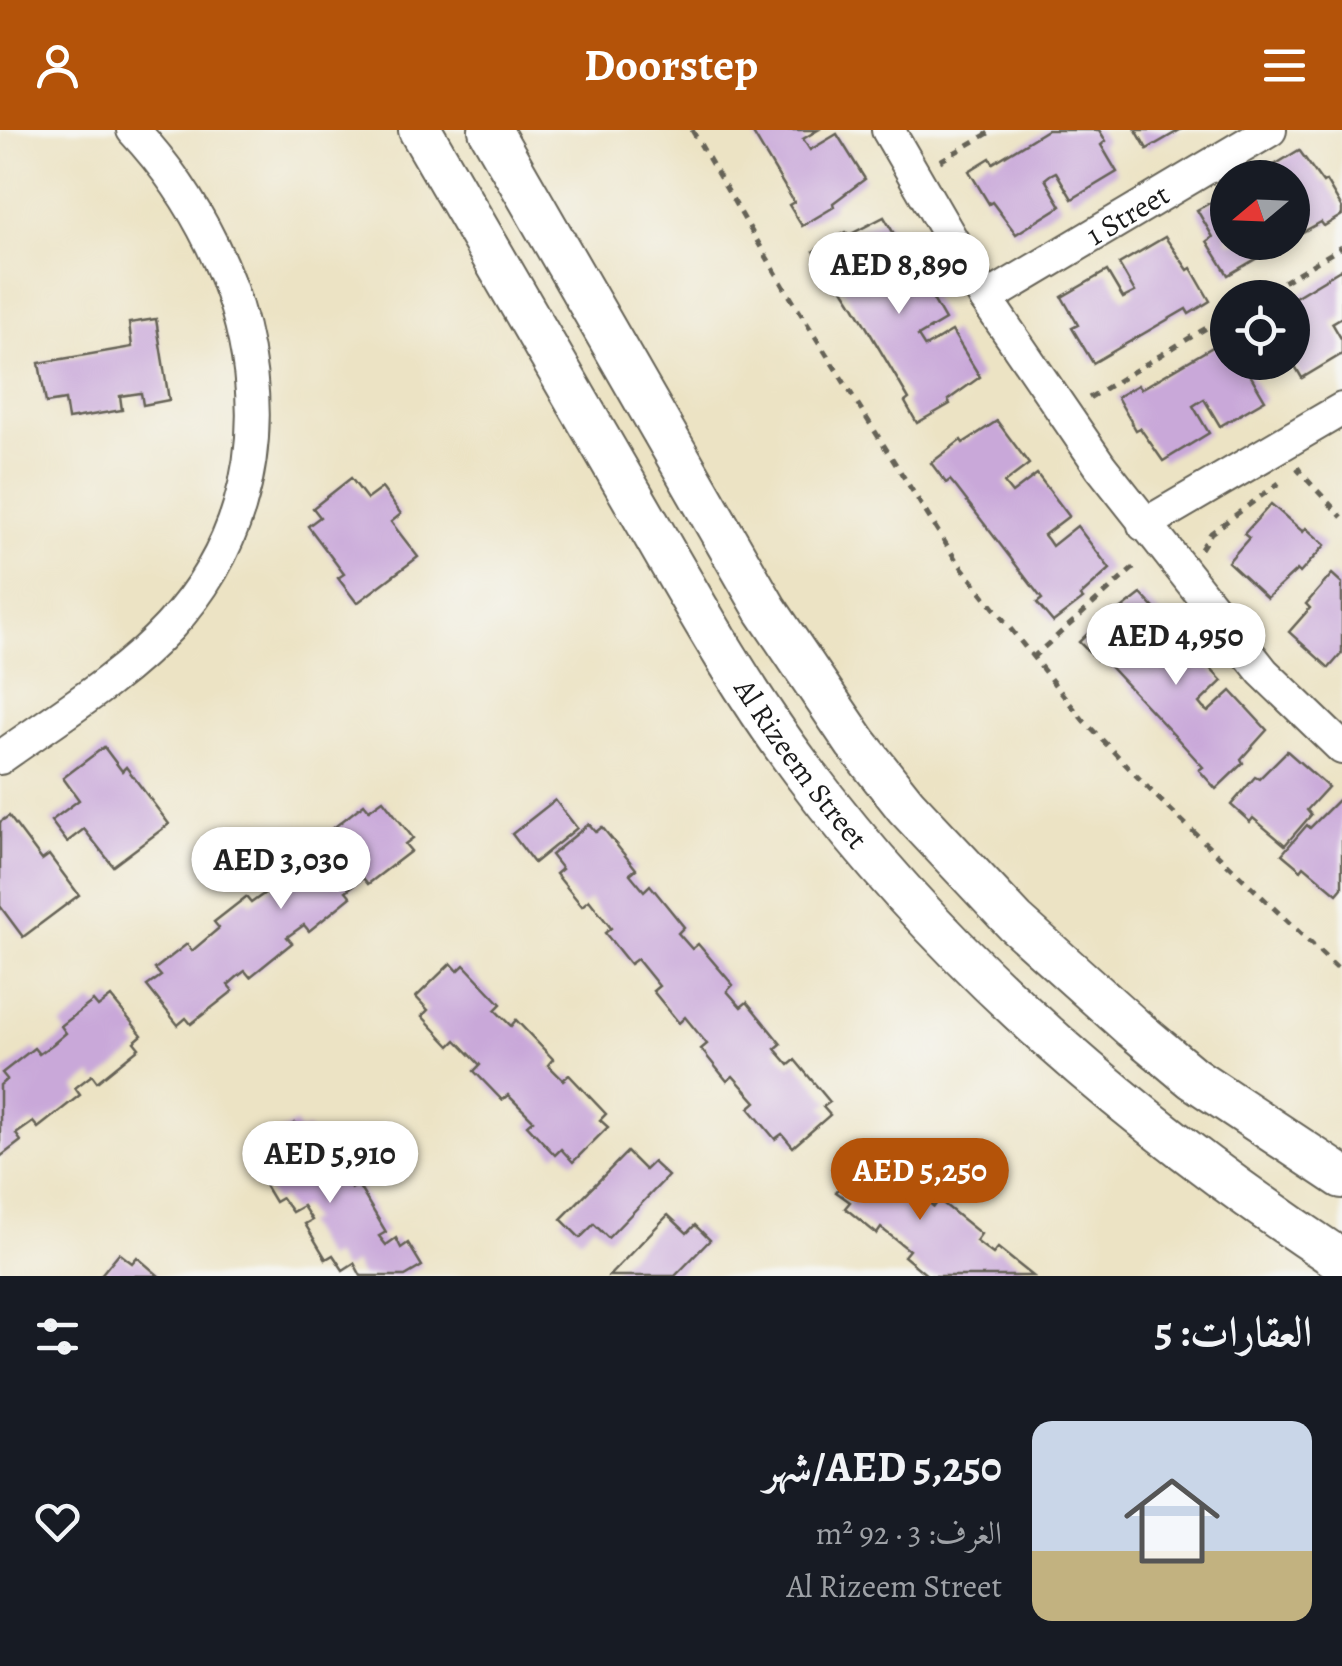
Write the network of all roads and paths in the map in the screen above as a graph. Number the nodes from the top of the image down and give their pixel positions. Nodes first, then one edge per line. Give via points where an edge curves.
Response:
1 (134, 130) edge
2 (420, 130) edge
3 (490, 130) edge
4 (692, 130) edge
5 (888, 130) edge
6 (994, 130) edge
7 (1270, 130) edge
8 (938, 163) dead end
9 (1342, 246) edge
10 (1286, 280) edge
11 (986, 299) junction
12 (1210, 325) edge
13 (1342, 409) edge
14 (1097, 412) dead end
15 (1304, 431) junction
16 (1342, 517) edge
17 (1144, 525) junction
18 (1138, 564) dead end
19 (1032, 658) junction
20 (1342, 748) edge
21 (0, 758) edge
22 (1342, 973) edge
23 (1342, 1176) edge
24 (1342, 1262) edge

1 - 21 street via 189,198 234,292 254,394 248,466 212,567 171,625 118,673
2 - 24 street, Al Rizeem Street via 722,648 791,755 850,830 952,944 1084,1071
3 - 23 street, Al Rizeem Street via 766,610 906,806 1015,922 1132,1027 1193,1078
4 - 19 path via 956,560
5 - 11 street
6 - 8 path
7 - 11 street, 1 Street
9 - 10 path
11 - 17 street
12 - 14 path via 1088,399
13 - 15 street
15 - 16 path via 1321,456 1298,470
15 - 17 street
17 - 20 street via 1263,672
18 - 19 path
19 - 22 path via 1156,796

